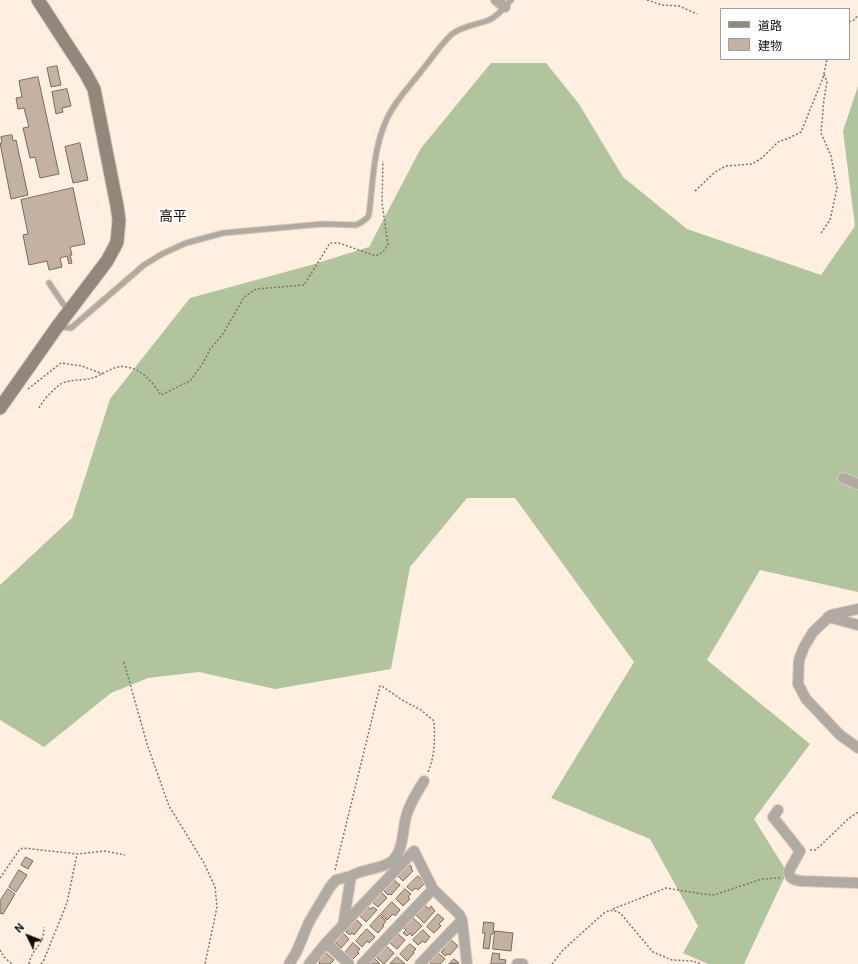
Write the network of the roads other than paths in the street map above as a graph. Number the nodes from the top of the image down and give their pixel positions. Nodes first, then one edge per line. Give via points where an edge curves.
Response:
1 (38, 0) edge
2 (496, 0) edge
3 (508, 3) edge
4 (48, 283) dead end
5 (69, 312) junction
6 (58, 327) junction
7 (0, 408) edge
8 (842, 478) dead end
9 (858, 484) edge
10 (858, 609) edge
11 (828, 617) junction
12 (858, 625) edge
13 (858, 748) edge
14 (424, 781) road end
15 (778, 810) dead end
16 (351, 876) junction
17 (858, 883) edge
18 (433, 889) junction
19 (462, 920) junction
20 (342, 926) junction
21 (326, 943) junction
22 (289, 964) edge
23 (309, 964) edge
24 (349, 964) edge
25 (362, 964) edge
26 (420, 964) edge
27 (467, 964) edge
28 (517, 964) edge
29 (523, 964) edge

1 - 5 street via 94,89 119,220 117,242 107,261
2 - 3 street
3 - 6 lane via 490,20 461,29 446,40 393,109 381,134 369,214 362,222 356,225 322,224 223,233 186,243 144,265 71,328
4 - 5 lane
5 - 6 street
6 - 7 street
8 - 9 street
10 - 11 street
11 - 12 street
11 - 13 street via 813,632 804,647 799,660 798,684 806,699 840,735
14 - 16 street via 406,817 399,851 391,861 380,867 357,872
15 - 17 street via 773,817 800,850 789,871 790,877 801,881
16 - 20 street
16 - 22 street via 336,880 333,884 308,922
18 - 19 street
18 - 20 street via 414,851
18 - 25 street
19 - 26 street
19 - 27 street
20 - 21 street
21 - 23 street
21 - 24 street
28 - 29 street

